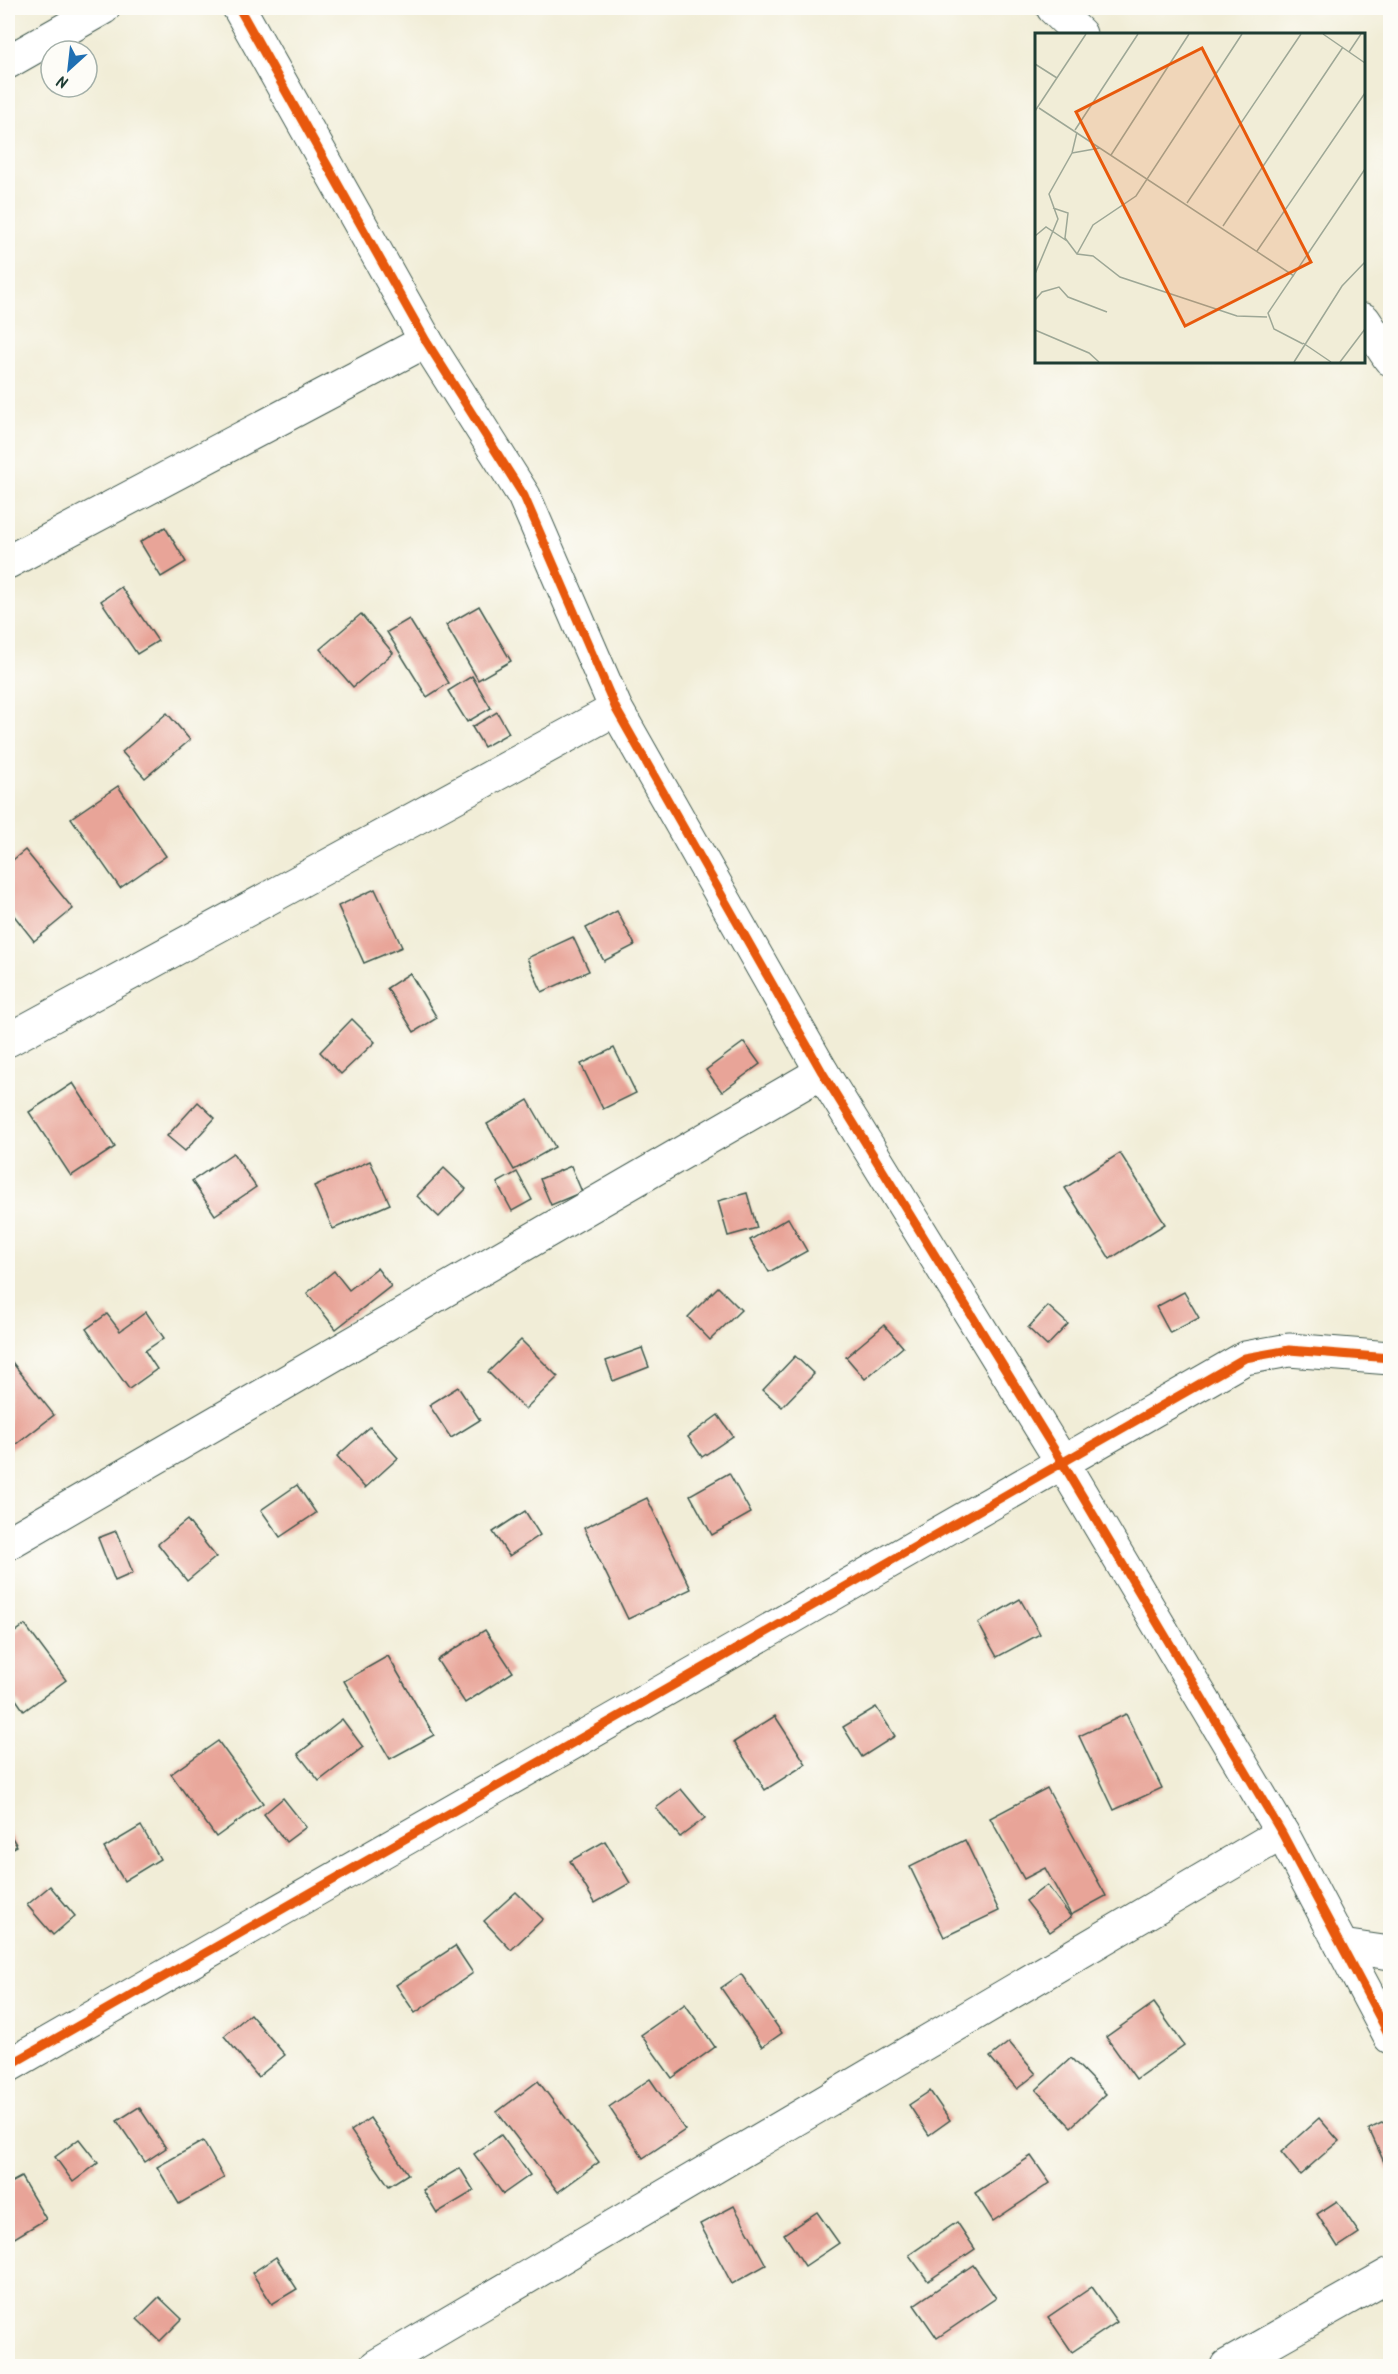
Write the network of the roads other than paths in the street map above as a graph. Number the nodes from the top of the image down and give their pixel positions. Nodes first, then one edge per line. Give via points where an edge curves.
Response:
1 (103, 8) edge
2 (239, 8) edge
3 (1053, 8) edge
4 (1079, 33) edge
5 (8, 62) edge
6 (1365, 322) edge
7 (426, 341) junction
8 (1390, 359) edge
9 (8, 562) edge
10 (616, 709) junction
11 (8, 1040) edge
12 (822, 1072) junction
13 (1390, 1358) edge
14 (1062, 1462) junction
15 (8, 1543) edge
16 (1282, 1833) junction
17 (1342, 1946) junction
18 (1390, 1953) edge
19 (1390, 2037) edge
20 (8, 2066) edge
21 (1390, 2274) edge
22 (376, 2367) edge
23 (1227, 2367) edge

1 - 5 street
2 - 7 street
3 - 4 street
6 - 8 street
7 - 9 street
7 - 10 street via 524,496
10 - 11 street
10 - 12 street
12 - 14 street
12 - 15 street
13 - 14 street via 1289,1350 1245,1358
14 - 16 street
14 - 20 street
16 - 17 street
16 - 22 street
17 - 18 street
17 - 19 street
21 - 23 street

